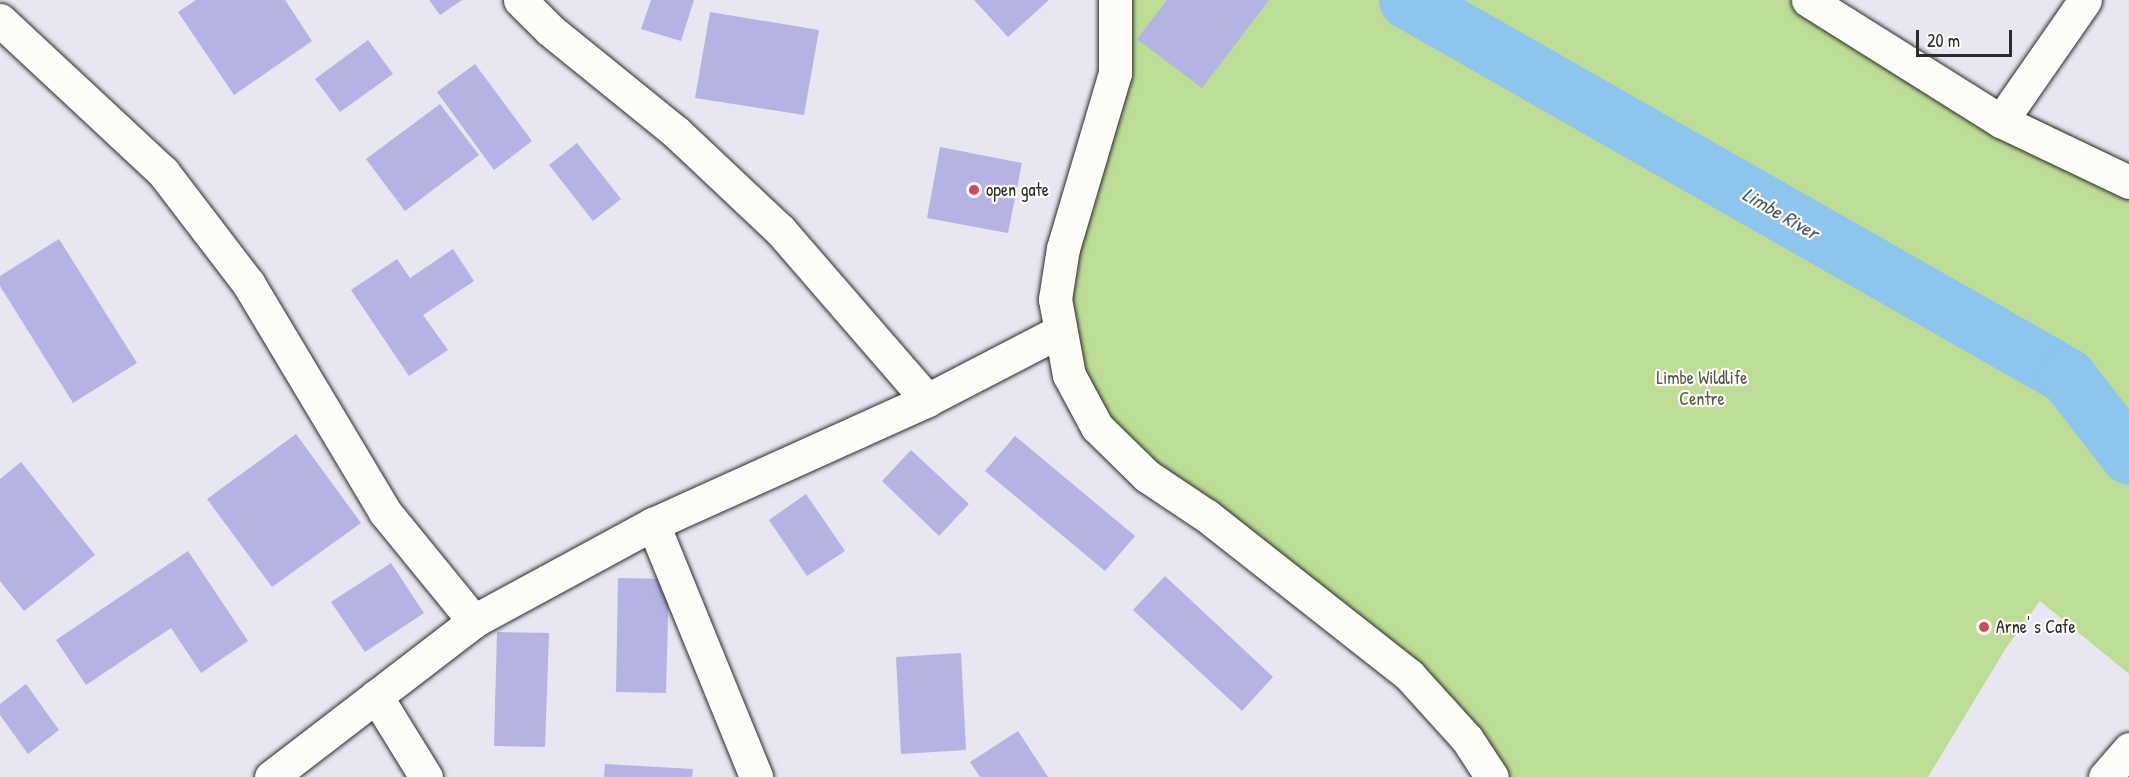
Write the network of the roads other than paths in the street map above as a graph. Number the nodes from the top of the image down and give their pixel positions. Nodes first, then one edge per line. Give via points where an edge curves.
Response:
1 (520, 0) edge
2 (1115, 0) edge
3 (1808, 0) edge
4 (2085, 0) edge
5 (0, 20) edge
6 (2001, 121) junction
7 (2129, 182) edge
8 (1058, 332) junction
9 (927, 400) junction
10 (653, 524) junction
11 (474, 621) junction
12 (376, 696) junction
13 (2129, 749) edge
14 (271, 777) edge
15 (426, 777) edge
16 (756, 777) edge
17 (1492, 777) edge
18 (2105, 777) edge

1 - 9 main road via 550,30 676,132 780,230
2 - 8 main road via 1115,73 1063,248 1055,299
3 - 6 main road
4 - 6 main road
5 - 11 main road via 163,172 248,283 385,512
6 - 7 main road
8 - 9 main road
8 - 17 main road via 1069,375 1097,427 1147,476 1207,516 1409,675 1467,739
9 - 10 main road
10 - 11 main road
10 - 16 main road
11 - 12 main road
12 - 14 main road
12 - 15 main road
13 - 18 main road

